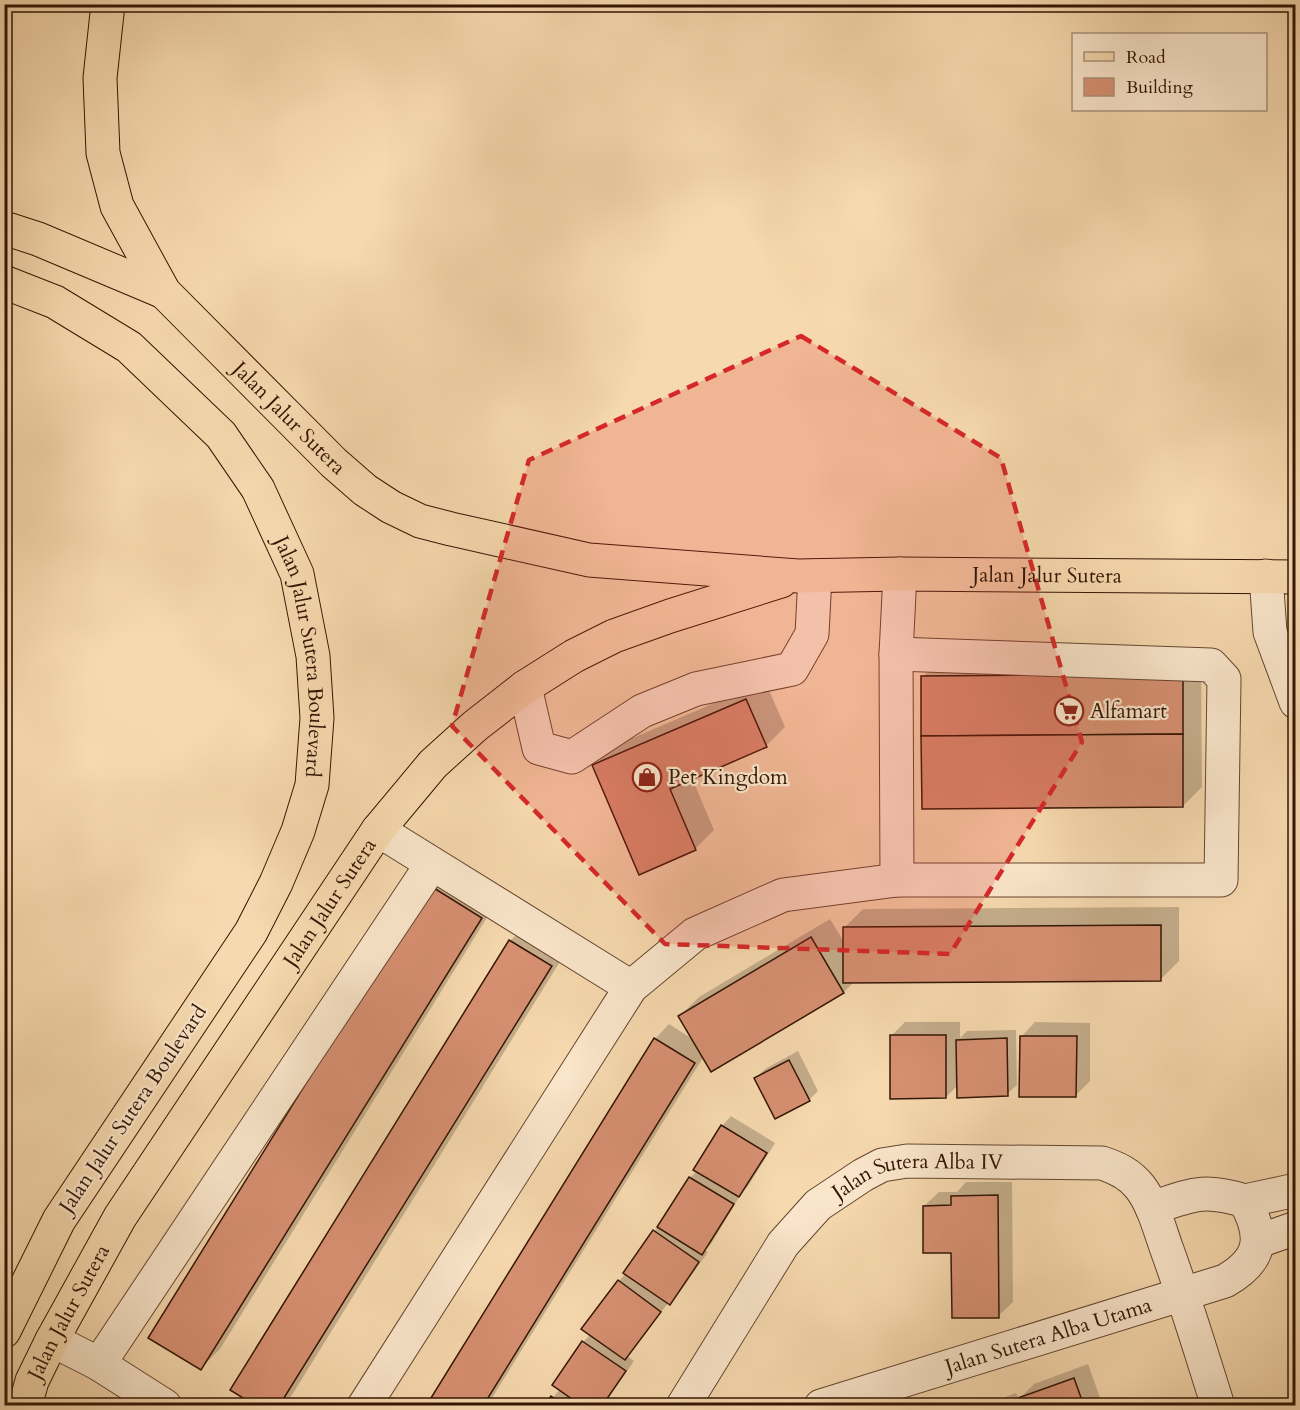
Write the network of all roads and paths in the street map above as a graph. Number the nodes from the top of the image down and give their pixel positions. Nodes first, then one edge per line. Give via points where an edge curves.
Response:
1 (108, 4) edge
2 (4, 228) edge
3 (4, 282) edge
4 (164, 292) junction
5 (900, 574) junction
6 (806, 576) junction
7 (1281, 577) edge
8 (896, 654) junction
9 (525, 687) junction
10 (1296, 702) edge
11 (378, 830) junction
12 (432, 864) junction
13 (897, 880) junction
14 (630, 987) junction
15 (1296, 1190) edge
16 (1245, 1201) junction
17 (1152, 1208) junction
18 (1296, 1228) edge
19 (1258, 1240) junction
20 (1183, 1294) junction
21 (4, 1331) edge
22 (52, 1340) junction
23 (99, 1364) junction
24 (25, 1406) edge
25 (165, 1406) edge
26 (364, 1406) edge
27 (683, 1406) edge
28 (820, 1406) edge
29 (1218, 1406) edge

1 - 4 main road, Jalan Jalur Sutera via 100,78 103,153 117,206
2 - 4 main road
3 - 21 main road, Jalan Jalur Sutera Boulevard via 55,302 129,347 221,435 258,489 297,574 313,656 317,718 312,785 298,831 251,932 59,1220
4 - 6 main road, Jalan Jalur Sutera via 334,463 365,490 420,521 589,560
5 - 6 main road, Jalan Jalur Sutera
5 - 7 main road, Jalan Jalur Sutera
5 - 8 street
6 - 9 main road, Jalan Jalur Sutera via 614,636
6 - 9 street via 813,634 792,669 696,689 642,711 572,757 539,748
7 - 10 street via 1270,632
8 - 13 street
8 - 13 street via 1211,665 1224,679 1221,880
9 - 11 main road, Jalan Jalur Sutera via 433,764
11 - 12 street
11 - 22 main road, Jalan Jalur Sutera via 120,1217
12 - 14 street
12 - 23 street
13 - 14 street via 783,895 695,934
14 - 26 street
15 - 16 street
16 - 17 street via 1198,1193
16 - 19 street via 1254,1218
17 - 20 street, Jalan Sutera Alba IV
17 - 27 street, Jalan Sutera Alba IV via 1129,1175 1102,1163 907,1161 882,1165 818,1205 783,1244
18 - 19 street
19 - 20 street, Jalan Sutera Alba Utama via 1241,1272
20 - 28 street, Jalan Sutera Alba Utama
20 - 29 street, Jalan Sutera Alba IV
22 - 23 street
22 - 24 main road, Jalan Jalur Sutera
23 - 25 street

